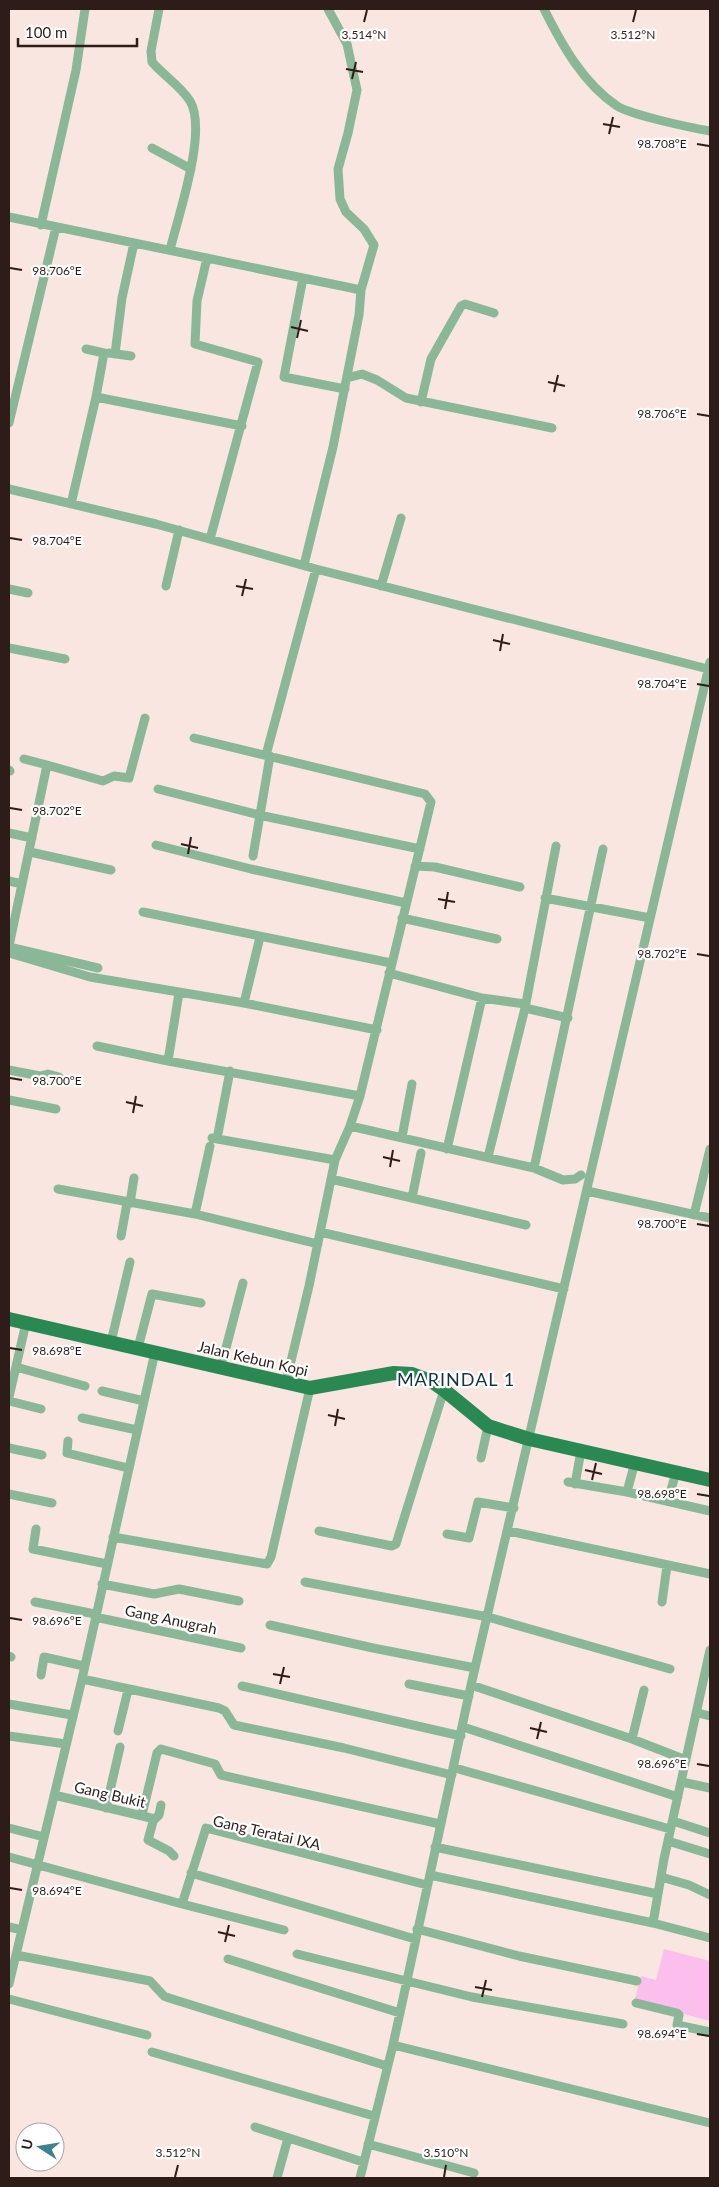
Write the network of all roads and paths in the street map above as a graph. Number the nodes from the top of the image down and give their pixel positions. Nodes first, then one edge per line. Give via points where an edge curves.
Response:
1 (85, 9) edge
2 (159, 9) edge
3 (328, 9) edge
4 (544, 9) edge
5 (710, 131) edge
6 (152, 148) dead end
7 (190, 169) junction
8 (9, 217) edge
9 (41, 225) junction
10 (56, 227) junction
11 (134, 243) junction
12 (170, 250) junction
13 (207, 258) junction
14 (303, 278) junction
15 (361, 290) junction
16 (494, 313) dead end
17 (86, 349) dead end
18 (104, 353) junction
19 (115, 354) junction
20 (131, 356) dead end
21 (9, 374) edge
22 (19, 377) junction
23 (347, 378) junction
24 (345, 389) junction
25 (96, 397) junction
26 (421, 402) junction
27 (9, 423) edge
28 (242, 426) junction
29 (552, 428) dead end
30 (9, 489) edge
31 (71, 504) junction
32 (401, 518) dead end
33 (179, 530) junction
34 (210, 539) junction
35 (304, 565) junction
36 (316, 569) junction
37 (166, 586) dead end
38 (381, 586) junction
39 (9, 589) edge
40 (28, 593) dead end
41 (9, 648) edge
42 (65, 659) dead end
43 (709, 666) edge
44 (145, 718) dead end
45 (194, 738) dead end
46 (268, 756) junction
47 (24, 759) dead end
48 (47, 765) junction
49 (158, 789) dead end
50 (259, 816) junction
51 (9, 833) edge
52 (32, 838) junction
53 (156, 845) dead end
54 (556, 846) dead end
55 (420, 849) junction
56 (603, 849) dead end
57 (30, 852) junction
58 (253, 856) dead end
59 (415, 866) junction
60 (111, 870) dead end
61 (9, 881) edge
62 (22, 884) junction
63 (520, 887) dead end
64 (545, 898) junction
65 (406, 903) junction
66 (590, 906) junction
67 (143, 912) dead end
68 (402, 918) junction
69 (650, 918) junction
70 (260, 937) junction
71 (497, 939) dead end
72 (9, 946) edge
73 (9, 954) edge
74 (391, 963) junction
75 (98, 968) dead end
76 (389, 972) junction
77 (179, 993) junction
78 (482, 998) junction
79 (244, 1003) junction
80 (525, 1006) junction
81 (568, 1018) junction
82 (377, 1030) junction
83 (97, 1046) dead end
84 (168, 1061) junction
85 (9, 1070) edge
86 (230, 1072) junction
87 (59, 1077) dead end
88 (412, 1084) dead end
89 (360, 1096) junction
90 (9, 1100) edge
91 (56, 1109) dead end
92 (350, 1126) junction
93 (402, 1137) junction
94 (213, 1141) junction
95 (448, 1148) junction
96 (710, 1149) edge
97 (422, 1153) dead end
98 (488, 1157) junction
99 (335, 1160) junction
100 (534, 1168) junction
101 (581, 1174) dead end
102 (134, 1178) dead end
103 (331, 1178) junction
104 (58, 1189) dead end
105 (587, 1190) junction
106 (412, 1198) junction
107 (128, 1203) junction
108 (195, 1214) junction
109 (694, 1215) junction
110 (710, 1218) edge
111 (526, 1225) dead end
112 (320, 1232) junction
113 (121, 1236) dead end
114 (318, 1244) junction
115 (130, 1262) dead end
116 (243, 1283) dead end
117 (564, 1289) junction
118 (201, 1303) dead end
119 (9, 1319) edge
120 (26, 1323) junction
121 (111, 1342) junction
122 (138, 1348) junction
123 (155, 1352) junction
124 (16, 1367) junction
125 (221, 1367) junction
126 (286, 1382) junction
127 (85, 1386) dead end
128 (310, 1388) junction
129 (444, 1390) junction
130 (102, 1391) dead end
131 (9, 1397) edge
132 (9, 1401) edge
133 (144, 1401) junction
134 (41, 1409) dead end
135 (82, 1418) dead end
136 (488, 1426) junction
137 (137, 1430) junction
138 (529, 1439) junction
139 (68, 1441) dead end
140 (9, 1448) edge
141 (581, 1451) junction
142 (42, 1455) dead end
143 (480, 1458) dead end
144 (635, 1462) junction
145 (128, 1468) junction
146 (676, 1472) junction
147 (710, 1480) edge
148 (627, 1492) junction
149 (9, 1494) edge
150 (668, 1501) junction
151 (52, 1503) dead end
152 (514, 1508) junction
153 (710, 1510) edge
154 (36, 1529) dead end
155 (318, 1531) dead end
156 (509, 1531) junction
157 (446, 1534) dead end
158 (113, 1537) junction
159 (107, 1564) junction
160 (667, 1566) junction
161 (710, 1574) edge
162 (305, 1582) dead end
163 (102, 1584) junction
164 (239, 1601) dead end
165 (35, 1602) dead end
166 (662, 1602) dead end
167 (95, 1615) junction
168 (488, 1617) junction
169 (270, 1625) dead end
170 (241, 1648) dead end
171 (710, 1650) edge
172 (84, 1666) junction
173 (476, 1668) junction
174 (709, 1668) edge
175 (670, 1669) dead end
176 (41, 1675) dead end
177 (82, 1680) junction
178 (409, 1684) dead end
179 (471, 1685) junction
180 (242, 1686) dead end
181 (128, 1690) junction
182 (644, 1690) dead end
183 (469, 1696) junction
184 (9, 1704) edge
185 (698, 1713) junction
186 (72, 1715) junction
187 (710, 1716) edge
188 (118, 1731) dead end
189 (462, 1731) junction
190 (9, 1736) edge
191 (632, 1739) junction
192 (66, 1744) junction
193 (120, 1747) dead end
194 (686, 1760) junction
195 (454, 1771) junction
196 (682, 1782) junction
197 (710, 1788) edge
198 (54, 1795) junction
199 (678, 1797) junction
200 (161, 1805) dead end
201 (106, 1808) junction
202 (142, 1815) junction
203 (156, 1818) junction
204 (440, 1824) junction
205 (671, 1825) junction
206 (9, 1828) edge
207 (710, 1833) edge
208 (44, 1837) junction
209 (668, 1841) junction
210 (435, 1846) junction
211 (710, 1854) edge
212 (174, 1856) dead end
213 (9, 1857) edge
214 (37, 1864) junction
215 (191, 1873) junction
216 (430, 1875) junction
217 (661, 1877) junction
218 (427, 1886) junction
219 (658, 1894) junction
220 (710, 1895) edge
221 (182, 1904) junction
222 (652, 1923) junction
223 (9, 1927) edge
224 (417, 1929) junction
225 (22, 1930) junction
226 (284, 1930) dead end
227 (710, 1938) edge
228 (416, 1939) junction
229 (298, 1954) dead end
230 (16, 1955) junction
231 (228, 1959) dead end
232 (406, 1980) junction
233 (637, 1981) dead end
234 (9, 1984) edge
235 (9, 1999) edge
236 (636, 2003) dead end
237 (400, 2013) junction
238 (623, 2024) dead end
239 (710, 2032) edge
240 (147, 2035) dead end
241 (393, 2045) junction
242 (152, 2052) dead end
243 (387, 2066) junction
244 (374, 2116) junction
245 (710, 2123) edge
246 (255, 2127) dead end
247 (288, 2138) junction
248 (368, 2144) junction
249 (363, 2162) junction
250 (474, 2173) dead end
251 (277, 2178) edge
252 (360, 2178) edge

1 - 9 street via 76,70
2 - 7 street via 152,62 190,100 195,112 196,138
3 - 15 street via 346,44 357,90 338,169 338,188 346,212 364,229 374,245
4 - 5 street via 562,44 595,88 619,107
6 - 7 street
7 - 12 street
8 - 9 street
9 - 10 street
10 - 11 street
10 - 22 street
11 - 12 street
11 - 19 street via 122,298
12 - 13 street
13 - 14 street
13 - 28 street via 197,301 194,341 198,346 258,362
14 - 15 street
14 - 24 street via 284,377
15 - 23 street
16 - 26 street via 465,304 461,306 431,359
17 - 18 street
18 - 19 street
18 - 25 street
19 - 20 street
21 - 22 street
22 - 27 street
23 - 24 street
23 - 26 street via 362,374 406,398
24 - 35 street
25 - 28 street
25 - 31 street
26 - 29 street
28 - 34 street
30 - 31 street
31 - 33 street
32 - 38 street
33 - 34 street
33 - 37 street
34 - 35 street
35 - 36 street
36 - 38 street
36 - 46 street
38 - 43 street
39 - 40 street
41 - 42 street
43 - 69 street
44 - 48 street via 129,778 114,776 103,781
45 - 46 street
46 - 50 street
46 - 55 street via 424,794 431,802
47 - 48 street
48 - 52 street
49 - 50 street
50 - 55 street
50 - 58 street
51 - 52 street
52 - 57 street
53 - 65 street
54 - 64 street
55 - 59 street
56 - 66 street
57 - 60 street
57 - 62 street
59 - 63 street
59 - 65 street
61 - 62 street
62 - 72 street
64 - 66 street
64 - 80 street
65 - 68 street
66 - 69 street
66 - 81 street
67 - 70 street
68 - 71 street
68 - 74 street
69 - 105 street
70 - 74 street
70 - 79 street
72 - 75 street
73 - 77 street via 90,977
74 - 76 street
76 - 78 street
76 - 82 street
77 - 79 street
77 - 84 street
78 - 80 street
78 - 95 street
79 - 82 street
80 - 81 street
80 - 98 street
81 - 100 street
82 - 89 street
83 - 84 street
84 - 86 street
85 - 87 street
86 - 89 street
86 - 94 street
88 - 93 street
89 - 92 street
90 - 91 street
92 - 93 street
92 - 99 street
93 - 95 street
94 - 99 street
94 - 108 street
95 - 98 street
96 - 109 street
97 - 106 street
98 - 100 street
99 - 103 street
100 - 101 street via 563,1180 575,1180
102 - 107 street
103 - 106 street
103 - 112 street
104 - 107 street
105 - 109 street
105 - 117 street
106 - 111 street
107 - 108 street
107 - 113 street
108 - 114 street
109 - 110 street
112 - 114 street
112 - 117 street
114 - 126 street
115 - 121 street
116 - 125 street
117 - 138 street
118 - 122 street via 152,1294
119 - 120 main road, Jalan Kebun Kopi
120 - 121 main road, Jalan Kebun Kopi
120 - 124 street
121 - 122 main road, Jalan Kebun Kopi
122 - 123 main road, Jalan Kebun Kopi
123 - 125 main road, Jalan Kebun Kopi
123 - 133 street
124 - 127 street
124 - 131 street
125 - 126 main road, Jalan Kebun Kopi
126 - 128 main road, Jalan Kebun Kopi
128 - 129 main road, Jalan Kebun Kopi via 394,1373 412,1374
128 - 158 street via 267,1564
129 - 136 main road, Jalan Kebun Kopi
129 - 155 street via 396,1544 392,1546
130 - 133 street
132 - 134 street
133 - 137 street
135 - 137 street
136 - 138 main road, Jalan Kebun Kopi
136 - 143 street
137 - 145 street
138 - 141 main road, Jalan Kebun Kopi
138 - 152 street
139 - 145 street via 67,1453
140 - 142 street
141 - 144 main road, Jalan Kebun Kopi
141 - 148 street via 571,1483
144 - 146 main road, Jalan Kebun Kopi
144 - 148 street
145 - 158 street
146 - 147 main road, Jalan Kebun Kopi
146 - 150 street
148 - 150 street
149 - 151 street
150 - 153 street
152 - 156 street
152 - 157 street via 478,1502 470,1538
154 - 159 street via 33,1550
156 - 160 street
156 - 168 street
158 - 159 street
159 - 163 street
160 - 161 street
160 - 166 street
162 - 168 street
163 - 164 street via 154,1594 179,1589
163 - 167 street
165 - 167 street, Gang Anugrah
167 - 170 street, Gang Anugrah
167 - 172 street
168 - 173 street
168 - 175 street
169 - 173 street
171 - 174 street
172 - 176 street via 44,1657
172 - 177 street
173 - 179 street
174 - 185 street
177 - 181 street
177 - 186 street
178 - 183 street
179 - 183 street
179 - 191 street
180 - 189 street
181 - 188 street
181 - 195 street via 222,1709 234,1725
182 - 191 street
183 - 189 street
184 - 186 street
185 - 187 street
185 - 194 street
186 - 192 street
189 - 195 street
189 - 199 street
190 - 192 street
191 - 194 street
192 - 198 street
193 - 201 street
194 - 196 street
195 - 204 street
195 - 205 street
196 - 197 street
196 - 199 street
198 - 201 street, Gang Bukit
198 - 208 street
199 - 205 street
200 - 203 street
201 - 202 street, Gang Bukit
202 - 203 street, Gang Bukit
202 - 204 street via 157,1753 161,1749 215,1764 221,1775
203 - 212 street via 148,1840
204 - 210 street
205 - 207 street
205 - 209 street
206 - 208 street
208 - 214 street
209 - 211 street
209 - 217 street
210 - 216 street
210 - 219 street
213 - 214 street
214 - 221 street
214 - 225 street
215 - 218 street, Gang Teratai IXA via 206,1828
215 - 221 street, Gang Teratai IXA
215 - 228 street
216 - 218 street
216 - 222 street
217 - 219 street
217 - 220 street
218 - 224 street
219 - 222 street
221 - 226 street
222 - 227 street
223 - 225 street
224 - 228 street
224 - 233 street via 519,1956
225 - 230 street
228 - 232 street
229 - 232 street
230 - 234 street
230 - 243 street via 150,1981 169,1998
231 - 237 street
232 - 237 street
232 - 238 street via 472,1997
235 - 240 street
236 - 239 street via 678,2014 678,2025
237 - 241 street
241 - 243 street
241 - 245 street
242 - 244 street
243 - 244 street
244 - 248 street
246 - 247 street
247 - 249 street
247 - 251 street
248 - 249 street
248 - 250 street
249 - 252 street

